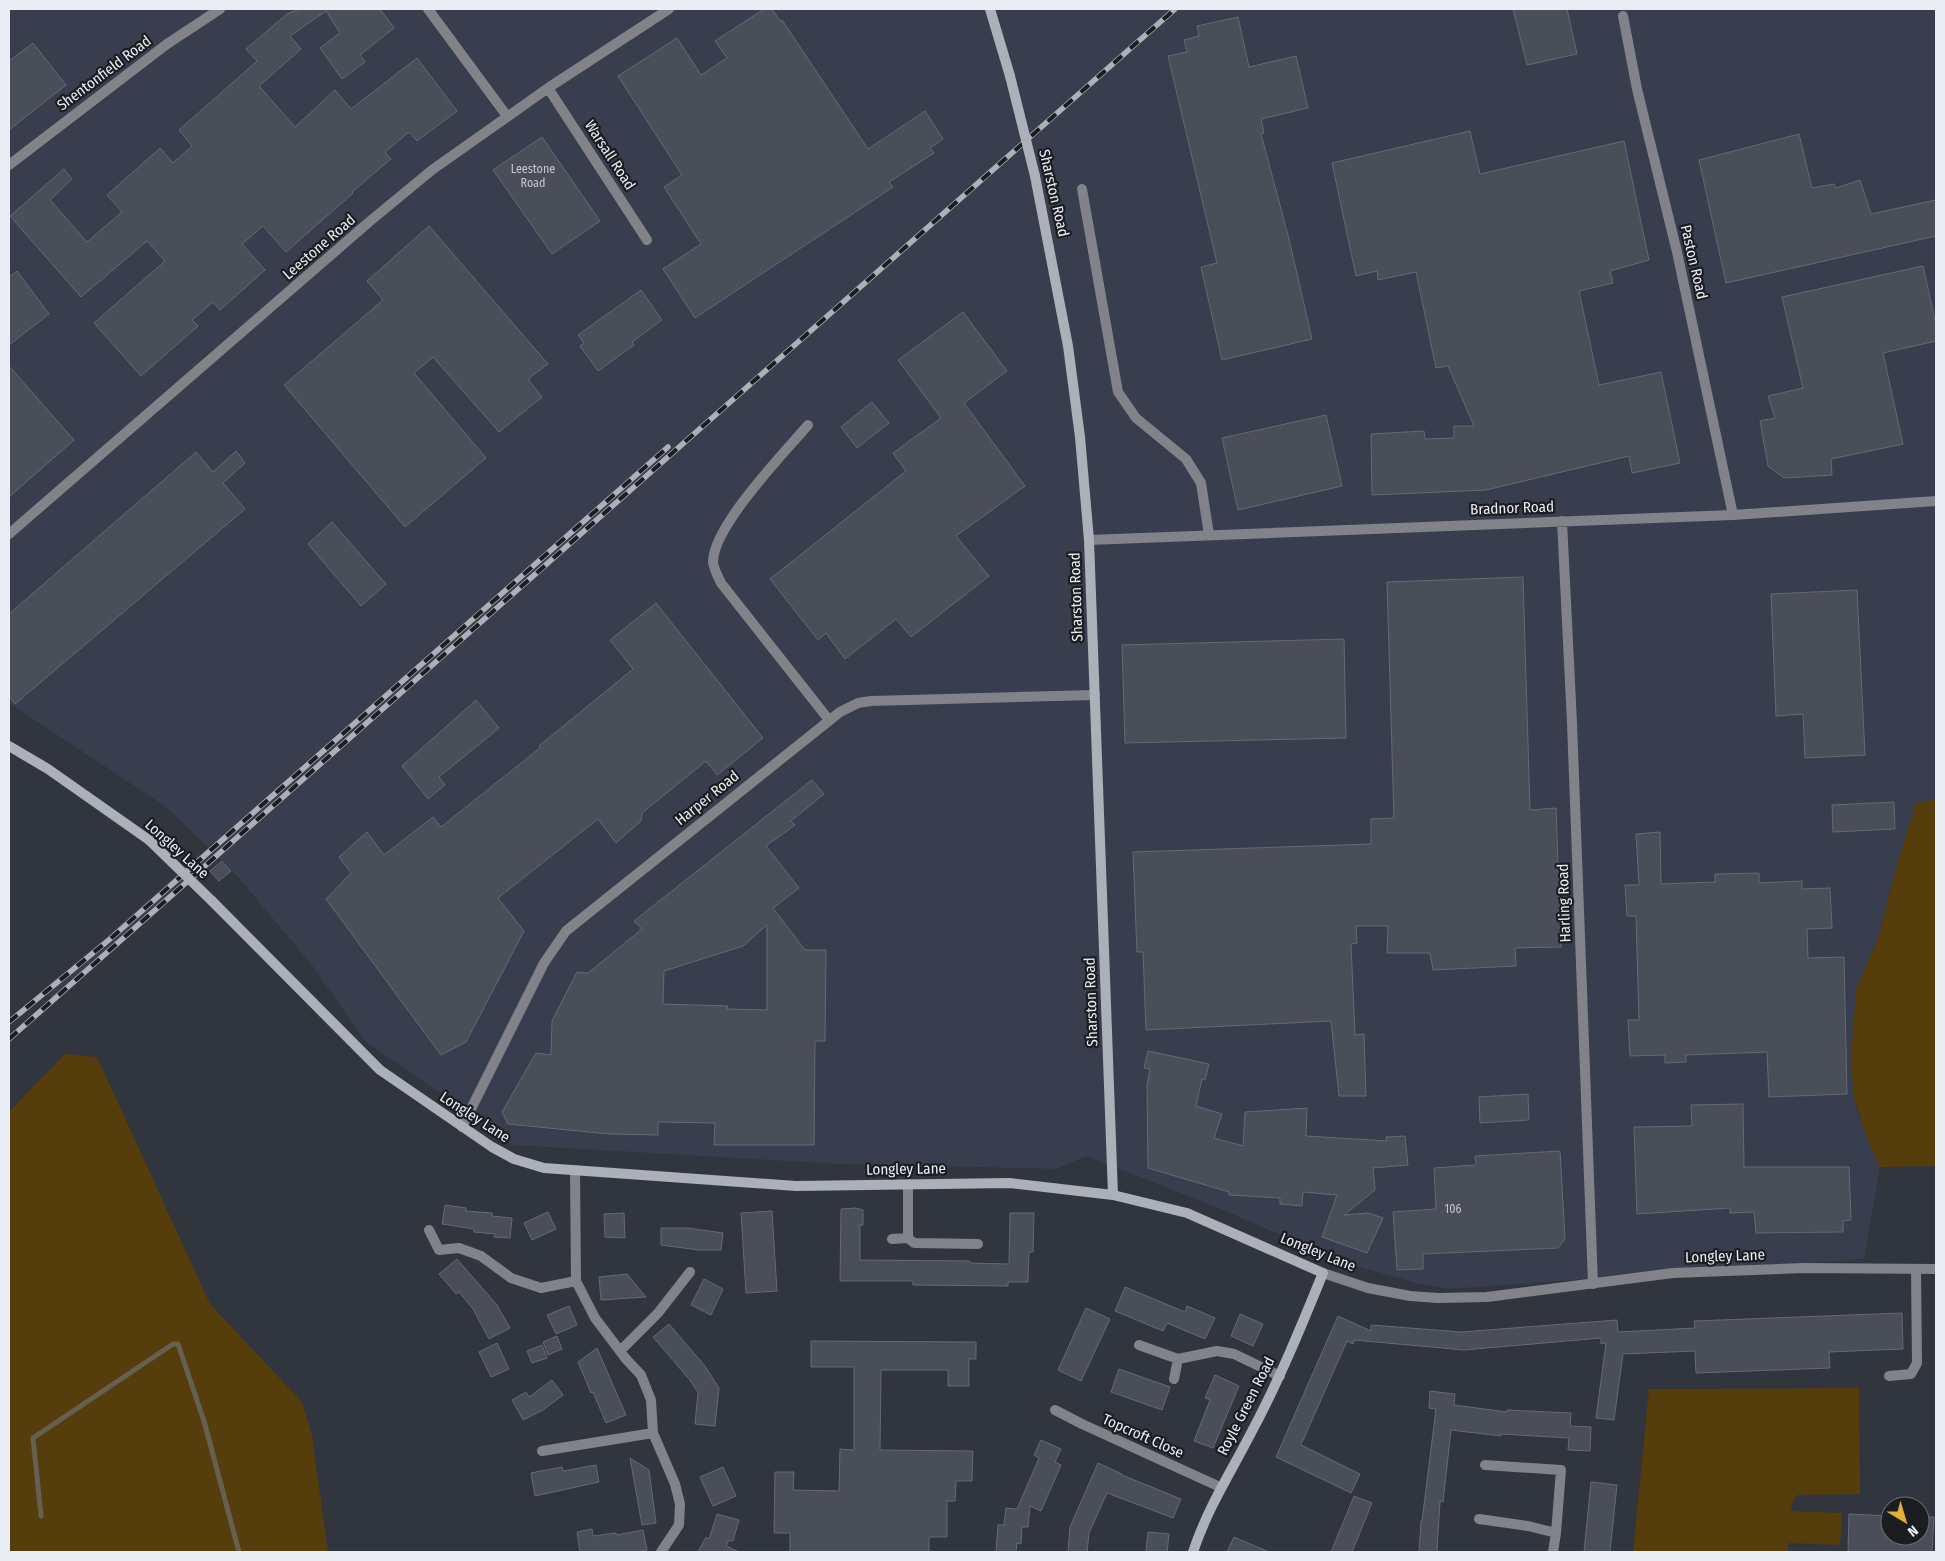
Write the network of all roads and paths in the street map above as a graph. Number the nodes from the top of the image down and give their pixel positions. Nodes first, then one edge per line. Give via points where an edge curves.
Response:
1 (220, 9) edge
2 (428, 9) edge
3 (669, 9) edge
4 (990, 9) edge
5 (1623, 16) dead end
6 (548, 88) junction
7 (507, 116) junction
8 (9, 166) edge
9 (1082, 189) dead end
10 (647, 240) dead end
11 (808, 425) dead end
12 (1936, 501) edge
13 (1732, 515) junction
14 (1562, 521) junction
15 (9, 534) edge
16 (1209, 535) junction
17 (1089, 540) junction
18 (1095, 695) junction
19 (829, 720) junction
20 (9, 746) edge
21 (462, 1127) junction
22 (574, 1170) junction
23 (908, 1184) junction
24 (1113, 1195) junction
25 (429, 1230) dead end
26 (908, 1238) junction
27 (892, 1239) dead end
28 (978, 1244) dead end
29 (1916, 1269) junction
30 (1936, 1270) edge
31 (690, 1272) dead end
32 (1323, 1273) junction
33 (576, 1281) junction
34 (1593, 1284) junction
35 (1139, 1345) dead end
36 (620, 1351) junction
37 (1178, 1360) junction
38 (1280, 1376) junction
39 (1889, 1376) dead end
40 (1174, 1379) dead end
41 (1055, 1410) dead end
42 (653, 1434) junction
43 (542, 1451) dead end
44 (1486, 1465) dead end
45 (1220, 1487) junction
46 (1479, 1520) dead end
47 (1556, 1533) junction
48 (661, 1552) edge
49 (1193, 1552) edge
50 (1553, 1552) edge

1 - 8 street, Shentonfield Road via 167,44
2 - 7 street
3 - 6 street, Leestone Road
4 - 17 main road, Sharston Road, bridge via 1035,176 1068,346
5 - 13 street, Paston Road
6 - 7 street, Leestone Road
6 - 10 street, Warsall Road
7 - 15 street, Leestone Road via 432,170 369,222
9 - 16 street via 1118,392 1136,418 1186,459 1201,483
11 - 19 street via 729,521 713,561 722,583
12 - 13 street, Bradnor Road
13 - 14 street, Bradnor Road
14 - 16 street, Bradnor Road
14 - 34 street, Harling Road
16 - 17 street, Bradnor Road
17 - 18 main road, Sharston Road
18 - 19 street, Harper Road via 871,701 850,707
18 - 24 main road, Sharston Road
19 - 21 street, Harper Road via 566,931 544,963
20 - 21 main road, Longley Lane, bridge via 77,788 149,840 380,1070
21 - 22 main road, Longley Lane via 514,1159 544,1168
22 - 23 main road, Longley Lane via 796,1186
22 - 33 street
23 - 24 main road, Longley Lane via 1010,1183
23 - 26 street
24 - 32 main road, Longley Lane via 1187,1213
25 - 33 street via 439,1250 459,1248 481,1256 511,1278 541,1288
26 - 27 street
26 - 28 street via 914,1243
29 - 30 street, Longley Lane
29 - 34 street, Longley Lane via 1803,1268 1673,1273
29 - 39 street via 1917,1363 1911,1374
31 - 36 street via 658,1313
32 - 34 street, Longley Lane via 1368,1288 1438,1298 1487,1297
32 - 38 main road, Royle Green Road
33 - 36 street via 595,1318
35 - 37 street
36 - 42 street via 641,1375 650,1400
37 - 38 street via 1217,1351 1234,1354
37 - 40 street
38 - 45 main road, Royle Green Road
41 - 45 street, Topcroft Close
42 - 43 street
42 - 48 street via 675,1484 680,1504 679,1524
44 - 47 street via 1561,1470
45 - 49 main road, Royle Green Road
46 - 47 street
47 - 50 street

